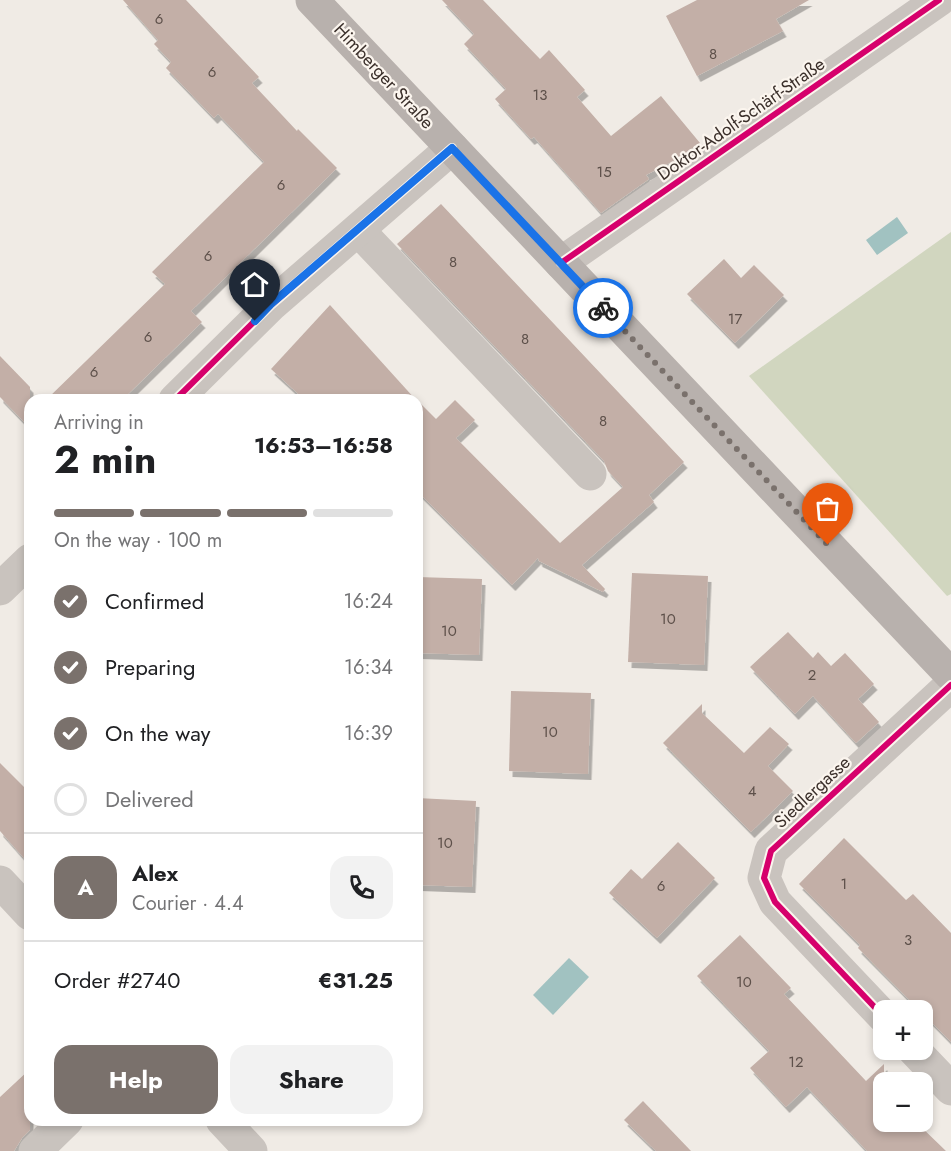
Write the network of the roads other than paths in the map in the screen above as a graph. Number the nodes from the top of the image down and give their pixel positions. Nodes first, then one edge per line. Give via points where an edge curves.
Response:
1 (312, 0) edge
2 (939, 0) edge
3 (452, 148) junction
4 (358, 230) junction
5 (561, 263) junction
6 (181, 394) edge
7 (590, 474) dead end
8 (24, 567) edge
9 (0, 589) edge
10 (951, 675) edge
11 (951, 685) edge
12 (0, 883) edge
13 (24, 908) edge
14 (873, 1005) edge
15 (923, 1060) edge
16 (951, 1089) edge
17 (61, 1126) edge
18 (227, 1126) edge
19 (35, 1151) edge
20 (250, 1151) edge

1 - 3 main road, Himberger Straße
2 - 5 street, Doktor-Adolf-Schärf-Straße
3 - 4 street
3 - 5 main road, Himberger Straße
4 - 6 street via 271,304
4 - 7 street
5 - 10 main road, Himberger Straße
8 - 9 street
11 - 14 street, Siedlergasse via 771,850 764,878 775,902
12 - 13 street
15 - 16 street
17 - 19 street
18 - 20 street

